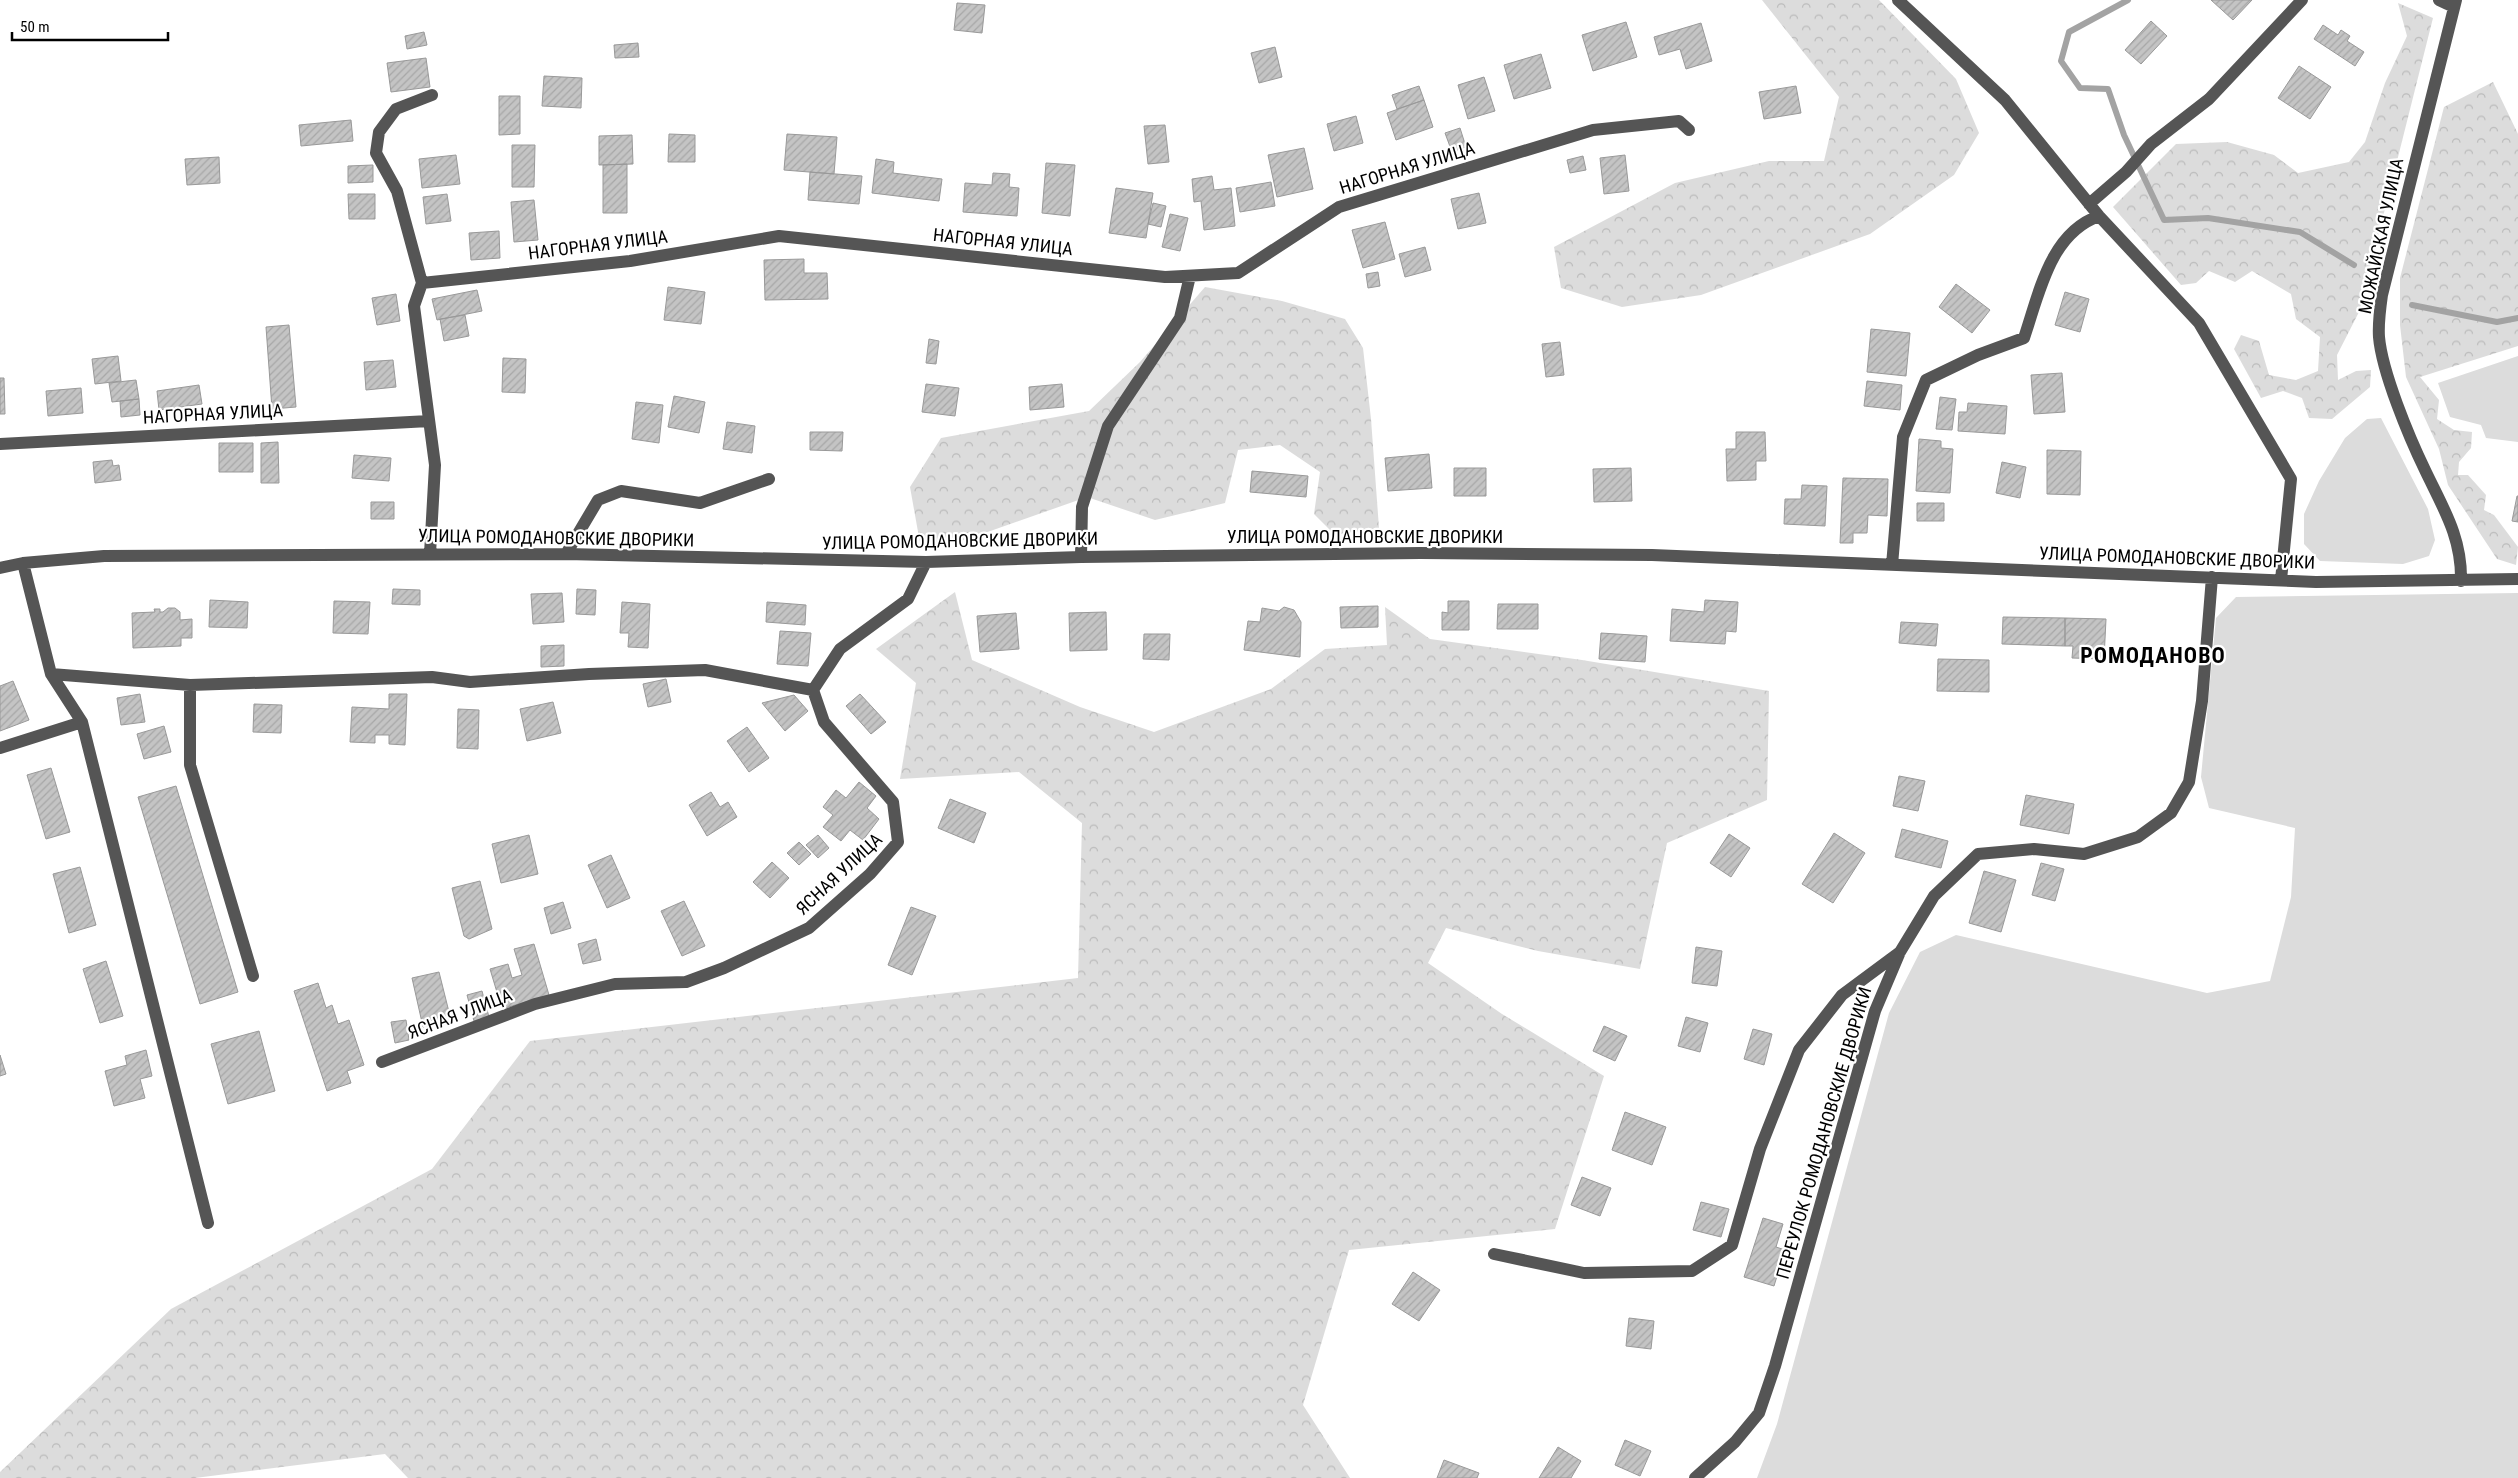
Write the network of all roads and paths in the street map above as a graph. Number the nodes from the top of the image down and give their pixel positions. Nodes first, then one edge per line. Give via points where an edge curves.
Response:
1 (1898, 0) edge
2 (2302, 0) edge
3 (2439, 0) edge
4 (2455, 3) edge
5 (432, 95) dead end
6 (1689, 130) dead end
7 (2089, 204) junction
8 (2098, 216) junction
9 (1190, 276) junction
10 (422, 284) junction
11 (429, 420) junction
12 (0, 444) edge
13 (769, 479) dead end
14 (430, 554) junction
15 (566, 554) junction
16 (1081, 556) junction
17 (926, 562) junction
18 (23, 563) junction
19 (1892, 565) junction
20 (0, 568) edge
21 (2212, 577) junction
22 (2518, 579) edge
23 (2281, 580) junction
24 (2461, 581) junction
25 (51, 674) junction
26 (190, 685) junction
27 (813, 690) junction
28 (82, 722) junction
29 (0, 748) edge
30 (1900, 952) junction
31 (253, 976) dead end
32 (382, 1062) dead end
33 (208, 1222) dead end
34 (1494, 1254) dead end
35 (1695, 1478) edge

1 - 7 street via 2004,100
2 - 7 street via 2209,99 2151,144 2126,172
3 - 4 street, МОЖАЙСКАЯ УЛИЦА
4 - 24 street, МОЖАЙСКАЯ УЛИЦА via 2382,295 2379,338 2417,452 2452,526 2461,558
5 - 10 street via 396,109 379,132 376,153 397,191
6 - 9 street, НАГОРНАЯ УЛИЦА via 1680,121 1593,130 1339,207 1238,273
7 - 8 street
8 - 19 street via 2083,222 2067,236 2048,270 2024,338 1926,380 1903,437
8 - 23 street via 2199,323 2291,479
9 - 10 street, НАГОРНАЯ УЛИЦА via 1165,277 779,236 630,261
9 - 16 street via 1180,318 1108,426 1082,508
10 - 11 street via 414,306
11 - 12 street, НАГОРНАЯ УЛИЦА
11 - 14 street via 435,466
13 - 15 street via 700,503 621,492 598,500
14 - 15 street, УЛИЦА РОМОДАНОВСКИЕ ДВОРИКИ
14 - 18 street, УЛИЦА РОМОДАНОВСКИЕ ДВОРИКИ via 104,556
15 - 17 street, УЛИЦА РОМОДАНОВСКИЕ ДВОРИКИ
16 - 17 street, УЛИЦА РОМОДАНОВСКИЕ ДВОРИКИ
16 - 19 street, УЛИЦА РОМОДАНОВСКИЕ ДВОРИКИ via 1623,555
17 - 27 street via 908,599 840,648
18 - 20 street, УЛИЦА РОМОДАНОВСКИЕ ДВОРИКИ
18 - 25 street
19 - 21 street, УЛИЦА РОМОДАНОВСКИЕ ДВОРИКИ
21 - 23 street, УЛИЦА РОМОДАНОВСКИЕ ДВОРИКИ
21 - 30 street, ПЕРЕУЛОК РОМОДАНОВСКИЕ ДВОРИКИ via 2202,701 2189,782 2171,813 2138,837 2084,854 2034,849 1978,854 1934,896
22 - 24 street, УЛИЦА РОМОДАНОВСКИЕ ДВОРИКИ
23 - 24 street, УЛИЦА РОМОДАНОВСКИЕ ДВОРИКИ
25 - 26 street
25 - 28 street
26 - 27 street via 432,677 470,682 705,670
26 - 31 street via 190,764
27 - 32 street, ЯСНАЯ УЛИЦА via 824,722 893,802 898,842 870,874 809,928 686,982 614,984 535,1004
28 - 29 street
28 - 33 street
30 - 34 street via 1842,996 1799,1050 1760,1150 1732,1246 1692,1271 1584,1272
30 - 35 street, ПЕРЕУЛОК РОМОДАНОВСКИЕ ДВОРИКИ via 1875,1011 1759,1413 1735,1442

